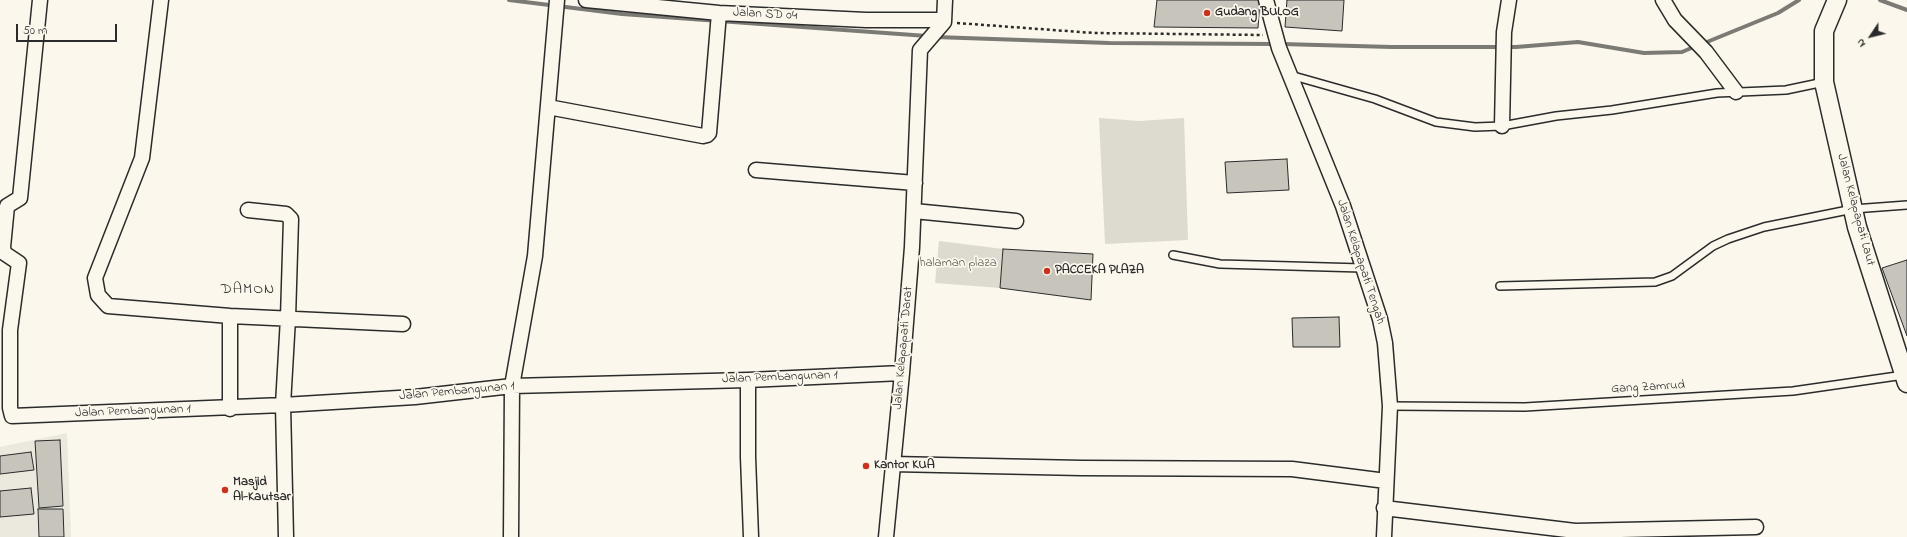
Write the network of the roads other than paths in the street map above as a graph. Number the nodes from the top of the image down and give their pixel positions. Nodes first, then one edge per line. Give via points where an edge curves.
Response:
1 (40, 0) edge
2 (161, 0) edge
3 (586, 0) edge
4 (945, 0) edge
5 (1266, 0) edge
6 (1509, 0) edge
7 (1663, 0) edge
8 (1837, 0) edge
9 (557, 5) edge
10 (719, 18) junction
11 (944, 21) junction
12 (1290, 75) junction
13 (1824, 82) junction
14 (1736, 92) junction
15 (548, 107) junction
16 (1502, 126) junction
17 (756, 170) dead end
18 (915, 183) junction
19 (1907, 205) edge
20 (1853, 209) junction
21 (248, 210) dead end
22 (914, 211) junction
23 (1016, 221) dead end
24 (1173, 255) dead end
25 (1362, 268) junction
26 (1500, 286) dead end
27 (230, 316) junction
28 (288, 318) junction
29 (403, 324) dead end
30 (5, 330) edge
31 (902, 373) junction
32 (1906, 379) edge
33 (748, 380) junction
34 (512, 386) junction
35 (283, 406) junction
36 (1390, 406) junction
37 (230, 409) junction
38 (892, 464) junction
39 (1386, 481) junction
40 (1384, 508) junction
41 (1756, 527) dead end
42 (1575, 534) edge
43 (286, 537) edge
44 (511, 537) edge
45 (751, 537) edge
46 (886, 537) edge
47 (1384, 537) edge

1 - 30 street via 20,198 7,206 5,215 4,252 19,263
2 - 27 street via 142,158 95,278 98,295 108,306
3 - 10 street, Jalan SD 04
4 - 11 street
5 - 12 street, Jalan Kelapapati Tengah via 1277,42
6 - 16 street via 1504,32
7 - 14 street via 1675,20 1706,52
8 - 13 street, Jalan Kelapapati Laut via 1824,31
9 - 15 street
10 - 11 street, Jalan SD 04
10 - 15 street via 707,135
11 - 18 street, Jalan Kelapapati Darat via 920,50
12 - 16 lane via 1375,100 1436,122 1475,127
12 - 25 street, Jalan Kelapapati Tengah via 1343,206
13 - 14 lane via 1786,90
13 - 20 street, Jalan Kelapapati Laut
14 - 16 lane via 1556,116
15 - 34 street via 535,256
17 - 18 street
18 - 22 street, Jalan Kelapapati Darat
19 - 20 lane
20 - 26 lane via 1764,227 1728,239 1713,246 1672,276 1655,282
20 - 32 street, Jalan Kelapapati Laut
21 - 28 street via 286,214 291,219
22 - 23 street
22 - 31 street, Jalan Kelapapati Darat
24 - 25 lane via 1220,264
25 - 36 street, Jalan Kelapapati Tengah via 1384,337
27 - 28 street
27 - 37 street
28 - 29 street
28 - 35 street
30 - 37 street, Jalan Pembangunan 1 via 12,416
31 - 33 street, Jalan Pembangunan 1
31 - 38 street, Jalan Kelapapati Darat
32 - 36 lane, Gang Zamrud via 1793,391 1541,406
33 - 34 street, Jalan Pembangunan 1
33 - 45 street
34 - 35 street, Jalan Pembangunan 1
34 - 44 street
35 - 37 street, Jalan Pembangunan 1
35 - 43 street
36 - 39 street, Jalan Kelapapati Tengah
38 - 39 street via 1292,469
38 - 46 street, Jalan Kelapapati Darat
39 - 40 street, Jalan Kelapapati Tengah
40 - 42 street
40 - 47 street, Jalan Kelapapati Tengah
41 - 42 street

